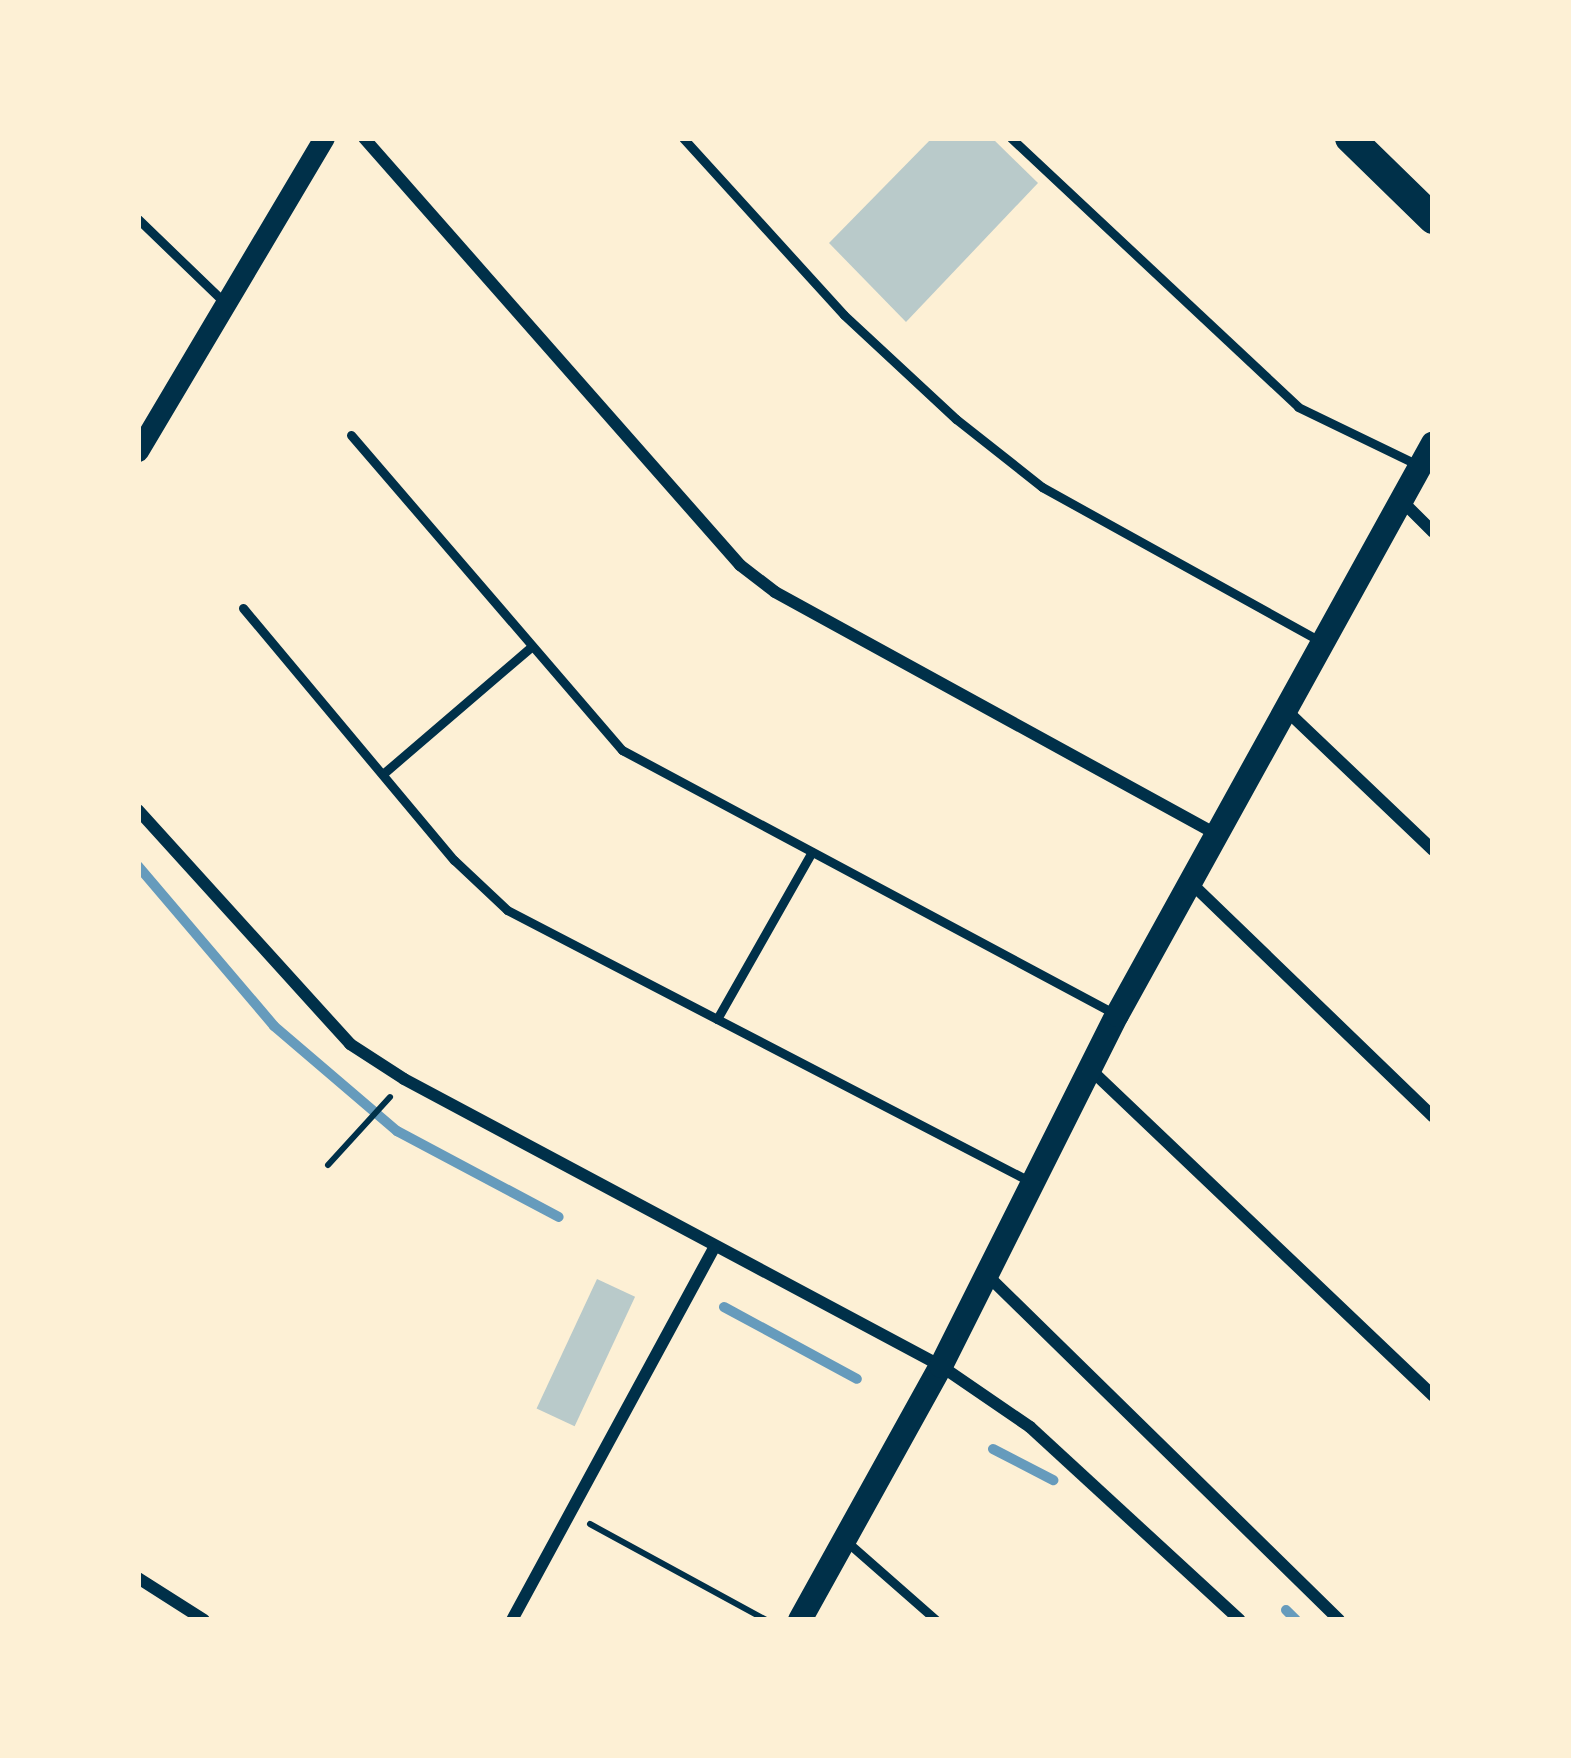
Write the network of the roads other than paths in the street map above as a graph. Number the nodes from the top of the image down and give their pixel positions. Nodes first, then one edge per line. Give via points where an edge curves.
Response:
1 (324, 138) edge
2 (364, 138) edge
3 (683, 138) edge
4 (1011, 138) edge
5 (1350, 138) edge
6 (138, 219) edge
7 (1433, 219) edge
8 (224, 302) junction
9 (351, 435) dead end
10 (138, 452) edge
11 (1427, 455) edge
12 (1402, 501) junction
13 (1433, 532) edge
14 (243, 608) dead end
15 (1325, 644) junction
16 (531, 647) junction
17 (1288, 712) junction
18 (384, 772) junction
19 (138, 810) edge
20 (1217, 834) junction
21 (1433, 850) edge
22 (812, 852) junction
23 (1190, 882) junction
24 (1117, 1015) junction
25 (717, 1019) junction
26 (1089, 1068) junction
27 (1433, 1117) edge
28 (1031, 1182) junction
29 (714, 1248) junction
30 (987, 1275) junction
31 (941, 1366) junction
32 (1433, 1396) edge
33 (847, 1540) junction
34 (138, 1578) edge
35 (204, 1620) edge
36 (512, 1620) edge
37 (800, 1620) edge
38 (936, 1620) edge
39 (1240, 1620) edge
40 (1339, 1620) edge

1 - 8 street
2 - 20 street via 740,565 775,592
3 - 15 lane via 844,315 1042,487
4 - 11 lane via 1298,407
5 - 7 main road
6 - 8 lane
8 - 10 street
9 - 16 lane
11 - 12 main road
12 - 13 street
12 - 15 main road
14 - 18 lane
15 - 17 main road
16 - 18 lane
16 - 22 lane via 622,750
17 - 20 main road
17 - 21 street
18 - 25 lane via 454,860 507,910
19 - 29 street via 350,1044
20 - 23 main road
22 - 24 lane
22 - 25 lane
23 - 24 main road
23 - 27 street
24 - 26 main road
25 - 28 lane
26 - 28 main road
26 - 32 street
28 - 30 main road
29 - 31 street
29 - 36 street
30 - 31 main road
30 - 40 street
31 - 33 main road
31 - 39 street via 1030,1427
33 - 37 main road
33 - 38 lane
34 - 35 street

